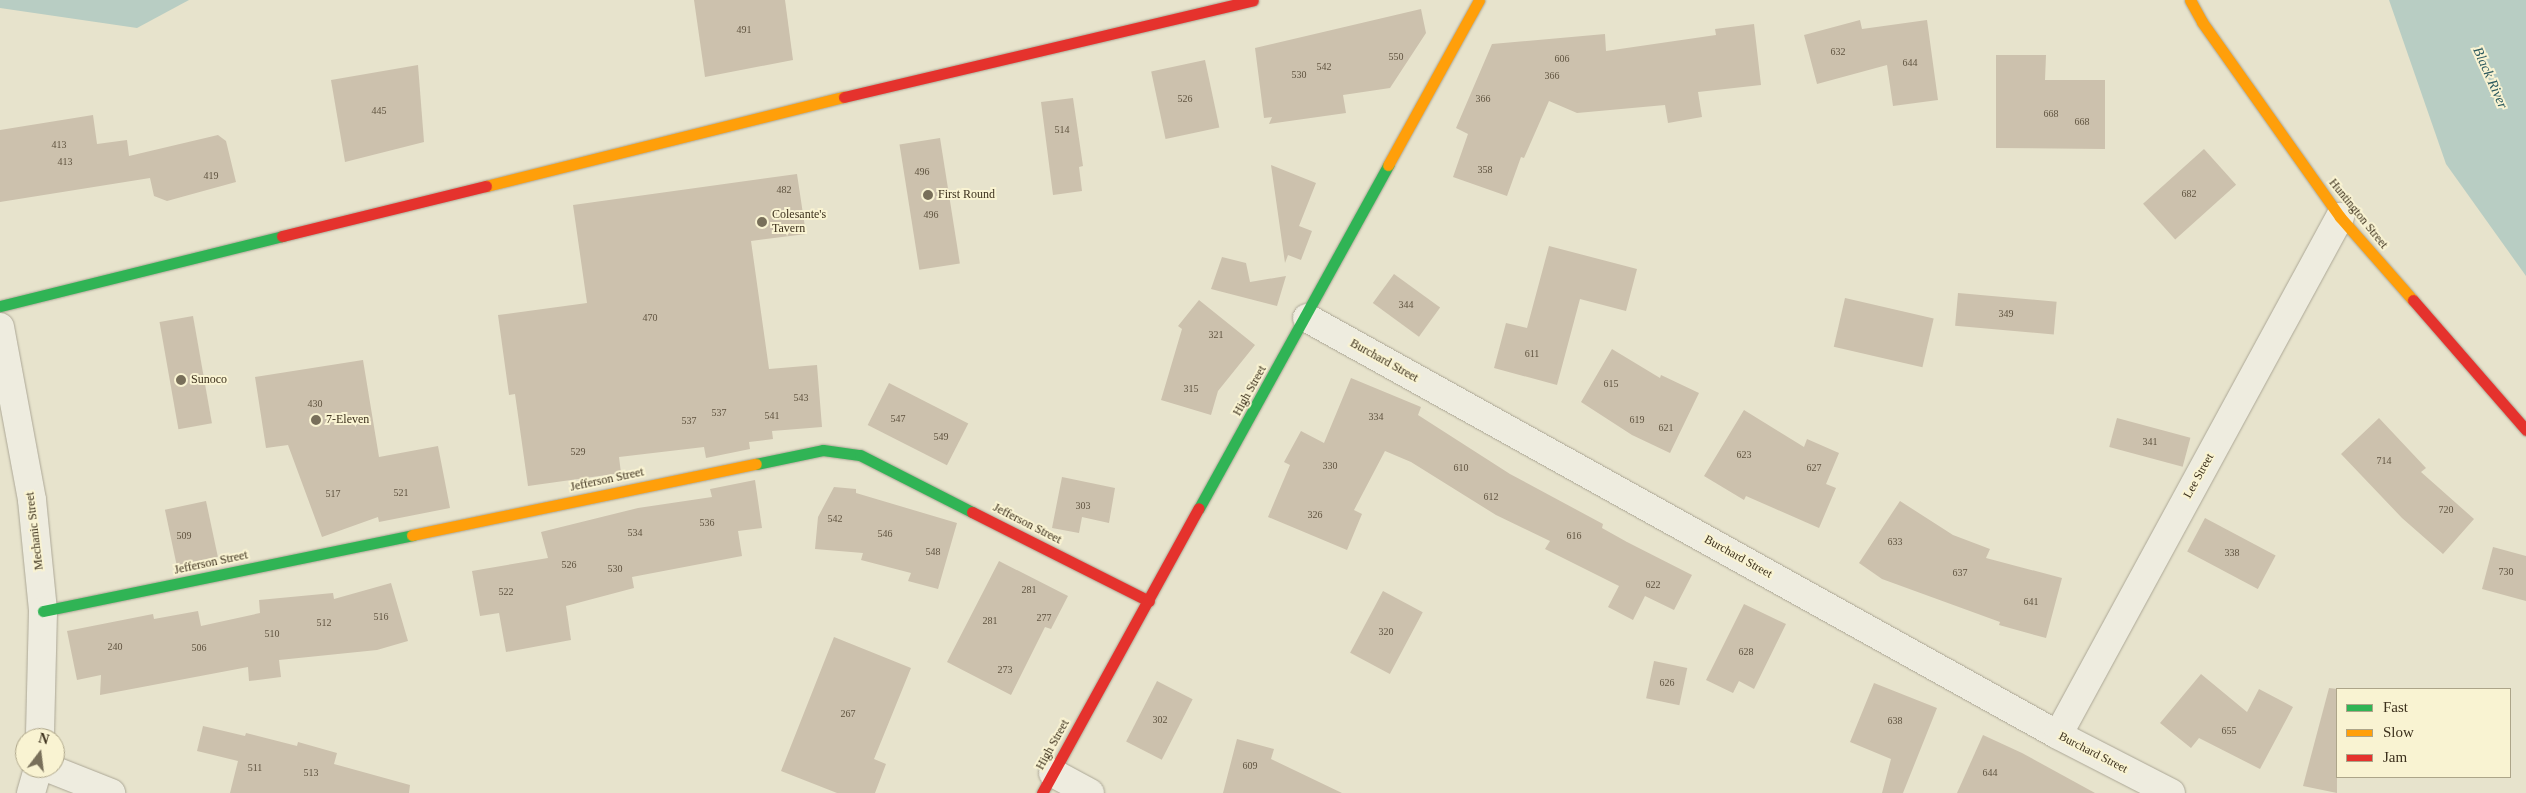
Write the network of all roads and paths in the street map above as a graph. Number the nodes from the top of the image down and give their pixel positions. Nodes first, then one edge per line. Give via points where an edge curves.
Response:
1 (1253, 0) edge
2 (1479, 0) edge
3 (2190, 0) edge
4 (2340, 217) junction
5 (0, 306) edge
6 (1306, 318) junction
7 (0, 327) edge
8 (2526, 430) edge
9 (1150, 601) junction
10 (43, 611) junction
11 (40, 728) edge
12 (2058, 735) junction
13 (65, 775) edge
14 (35, 778) edge
15 (1048, 783) edge
16 (31, 793) edge
17 (111, 793) edge
18 (1090, 793) edge
19 (2171, 793) edge

1 - 5 street via 1051,46
2 - 6 street, High Street
3 - 4 street, Huntington Street via 2202,22
4 - 8 street, Huntington Street
4 - 12 street, Lee Street
6 - 9 street, High Street
6 - 12 street, Burchard Street
7 - 10 street, Mechanic Street via 32,500
9 - 10 street, Jefferson Street via 860,455 823,450
9 - 15 street, High Street
10 - 11 street, Mechanic Street
12 - 19 street, Burchard Street
13 - 17 street
14 - 16 street
15 - 18 street

